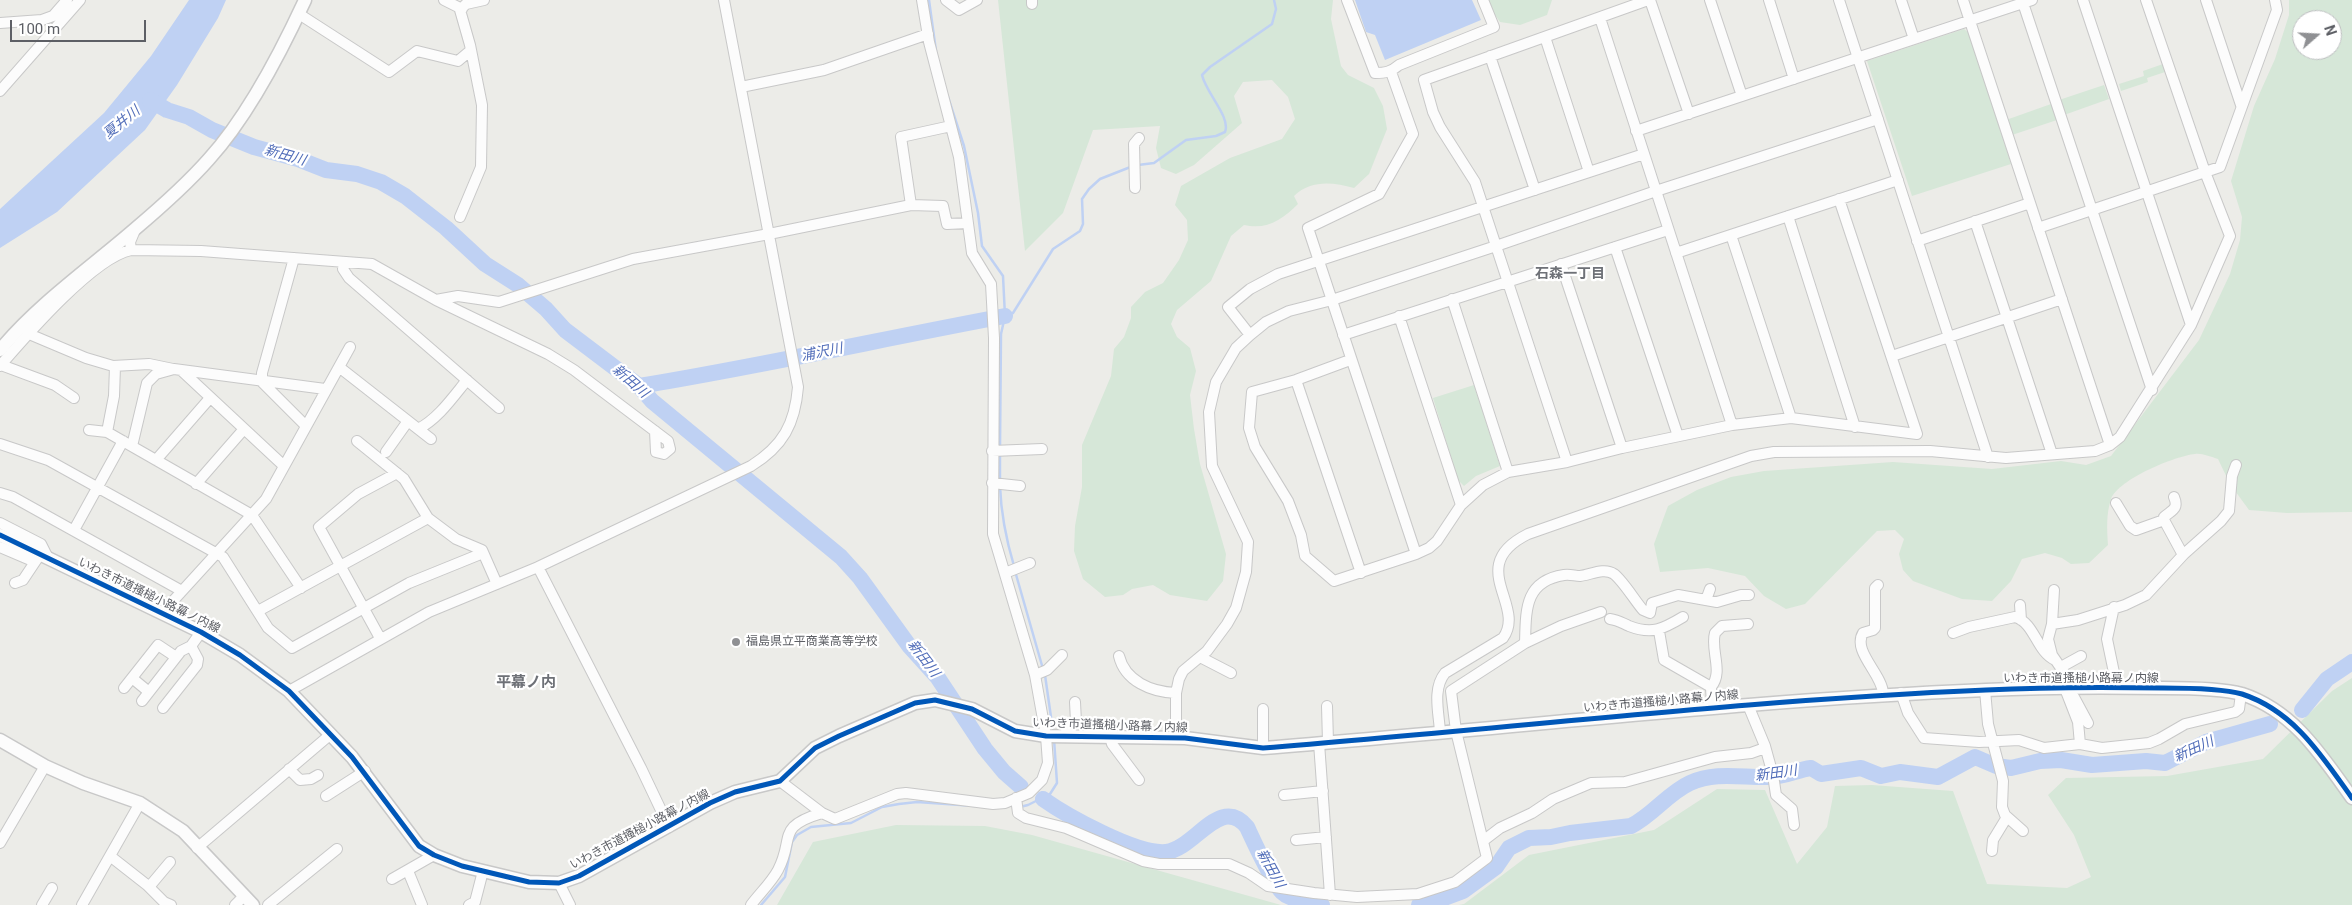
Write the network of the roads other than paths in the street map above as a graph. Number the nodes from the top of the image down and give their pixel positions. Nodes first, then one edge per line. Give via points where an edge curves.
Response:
1 (67, 0) edge
2 (80, 0) edge
3 (305, 0) edge
4 (444, 0) edge
5 (484, 0) edge
6 (724, 0) edge
7 (922, 0) edge
8 (946, 0) edge
9 (977, 0) edge
10 (1346, 0) edge
11 (1483, 0) edge
12 (1649, 0) edge
13 (1710, 0) edge
14 (1770, 0) edge
15 (1839, 0) edge
16 (1901, 0) edge
17 (1963, 0) edge
18 (2083, 0) edge
19 (2146, 0) edge
20 (2206, 0) edge
21 (2275, 0) edge
22 (2026, 1) edge
23 (462, 9) junction
24 (299, 14) junction
25 (1600, 18) junction
26 (1970, 21) junction
27 (0, 23) edge
28 (928, 34) junction
29 (1545, 37) junction
30 (1914, 39) junction
31 (471, 50) junction
32 (1490, 56) junction
33 (1858, 58) junction
34 (1391, 72) junction
35 (1794, 79) junction
36 (741, 87) junction
37 (0, 91) edge
38 (1742, 96) junction
39 (2241, 105) junction
40 (1689, 114) junction
41 (1878, 119) junction
42 (951, 126) junction
43 (1636, 131) junction
44 (1139, 138) dead end
45 (1644, 154) junction
46 (1590, 172) junction
47 (2205, 172) junction
48 (1898, 180) junction
49 (1135, 188) dead end
50 (1535, 190) junction
51 (1656, 191) junction
52 (2147, 191) junction
53 (1839, 199) junction
54 (2030, 203) junction
55 (911, 205) junction
56 (1483, 207) junction
57 (2092, 210) junction
58 (1788, 216) junction
59 (460, 217) dead end
60 (1975, 221) junction
61 (968, 223) junction
62 (2038, 228) junction
63 (136, 229) junction
64 (1668, 230) junction
65 (769, 234) junction
66 (1731, 235) junction
67 (1917, 240) junction
68 (1496, 246) junction
69 (1615, 247) junction
70 (131, 250) junction
71 (1676, 253) junction
72 (294, 258) junction
73 (1319, 261) junction
74 (344, 262) junction
75 (1561, 264) junction
76 (1508, 282) junction
77 (2062, 299) junction
78 (436, 300) junction
79 (1332, 300) junction
80 (1452, 300) junction
81 (1399, 316) junction
82 (2007, 317) junction
83 (2191, 325) junction
84 (29, 334) junction
85 (1250, 335) junction
86 (1343, 335) junction
87 (1949, 337) junction
88 (350, 347) dead end
89 (0, 350) edge
90 (1892, 356) junction
91 (1350, 360) junction
92 (1, 365) edge
93 (115, 366) junction
94 (338, 367) junction
95 (178, 370) junction
96 (467, 380) junction
97 (1296, 380) junction
98 (262, 382) junction
99 (325, 389) junction
100 (2152, 390) junction
101 (74, 398) dead end
102 (210, 398) junction
103 (499, 408) dead end
104 (1791, 418) junction
105 (408, 421) junction
106 (1732, 425) junction
107 (306, 426) junction
108 (1855, 427) junction
109 (418, 428) junction
110 (244, 429) junction
111 (89, 430) dead end
112 (655, 431) dead end
113 (107, 432) junction
114 (1678, 436) junction
115 (431, 439) dead end
116 (357, 441) dead end
117 (127, 443) junction
118 (0, 444) edge
119 (2110, 445) junction
120 (1622, 448) junction
121 (1042, 449) dead end
122 (992, 451) junction
123 (386, 452) dead end
124 (2052, 454) junction
125 (1988, 457) junction
126 (156, 460) junction
127 (1567, 462) junction
128 (2236, 465) dead end
129 (284, 466) junction
130 (1508, 472) junction
131 (397, 473) junction
132 (992, 483) junction
133 (196, 484) junction
134 (1020, 486) dead end
135 (97, 487) junction
136 (0, 493) edge
137 (2174, 497) dead end
138 (2116, 502) dead end
139 (1461, 505) junction
140 (252, 515) junction
141 (428, 518) junction
142 (2164, 520) junction
143 (0, 523) edge
144 (74, 530) junction
145 (0, 535) edge
146 (0, 547) edge
147 (217, 553) junction
148 (484, 553) junction
149 (1416, 554) junction
150 (2183, 555) junction
151 (41, 557) junction
152 (1030, 563) dead end
153 (341, 566) junction
154 (538, 567) junction
155 (1005, 573) junction
156 (1361, 573) junction
157 (15, 583) dead end
158 (497, 584) junction
159 (1878, 585) dead end
160 (301, 588) junction
161 (1710, 589) dead end
162 (2054, 590) dead end
163 (182, 591) junction
164 (1749, 595) dead end
165 (1706, 600) junction
166 (2020, 605) dead end
167 (2114, 607) junction
168 (364, 608) junction
169 (258, 612) junction
170 (1601, 612) dead end
171 (162, 613) junction
172 (1683, 617) dead end
173 (1610, 619) dead end
174 (2021, 620) junction
175 (1748, 624) dead end
176 (2052, 624) junction
177 (1659, 631) junction
178 (201, 632) junction
179 (1953, 633) dead end
180 (380, 638) junction
181 (1525, 643) junction
182 (191, 646) junction
183 (1062, 654) dead end
184 (1119, 656) dead end
185 (2081, 656) dead end
186 (176, 657) junction
187 (1200, 657) junction
188 (2058, 664) junction
189 (1231, 673) dead end
190 (1036, 675) junction
191 (132, 678) junction
192 (2068, 686) junction
193 (1711, 687) junction
194 (2117, 687) junction
195 (124, 688) dead end
196 (1985, 690) junction
197 (289, 691) junction
198 (149, 692) junction
199 (1176, 693) junction
200 (1883, 693) junction
201 (1901, 693) junction
202 (2241, 694) junction
203 (142, 700) dead end
204 (1076, 702) dead end
205 (1748, 705) junction
206 (1327, 706) dead end
207 (163, 708) dead end
208 (1712, 708) junction
209 (1263, 709) dead end
210 (2088, 724) dead end
211 (1456, 731) junction
212 (1440, 732) junction
213 (330, 734) junction
214 (1054, 736) junction
215 (1110, 738) junction
216 (1176, 738) junction
217 (0, 740) edge
218 (1993, 741) junction
219 (1324, 743) junction
220 (2080, 744) junction
221 (1263, 748) junction
222 (1765, 748) junction
223 (45, 766) junction
224 (289, 769) junction
225 (365, 771) junction
226 (318, 776) dead end
227 (1139, 780) dead end
228 (780, 781) junction
229 (1323, 791) junction
230 (1284, 795) dead end
231 (326, 796) dead end
232 (2352, 798) edge
233 (140, 803) junction
234 (1018, 803) junction
235 (822, 813) junction
236 (2007, 817) junction
237 (1794, 825) dead end
238 (669, 827) junction
239 (2023, 831) dead end
240 (1326, 837) junction
241 (1296, 840) dead end
242 (1483, 840) junction
243 (0, 843) edge
244 (197, 848) junction
245 (337, 849) dead end
246 (1992, 851) dead end
247 (434, 855) junction
248 (110, 856) junction
249 (170, 862) dead end
250 (408, 871) junction
251 (482, 871) junction
252 (392, 879) dead end
253 (559, 883) junction
254 (149, 887) junction
255 (52, 888) dead end
256 (1330, 895) junction
257 (244, 902) edge
258 (42, 905) edge
259 (82, 905) edge
260 (172, 905) edge
261 (268, 905) edge
262 (422, 905) edge
263 (469, 905) edge
264 (570, 905) edge
265 (751, 905) edge

1 - 27 street via 53,16 42,20
2 - 37 street
3 - 24 street
4 - 23 street
5 - 23 street via 466,4
6 - 36 street
7 - 28 street
8 - 9 street via 959,10
10 - 34 street via 1374,73
11 - 34 street via 1494,27 1400,65
12 - 25 street
12 - 40 street
13 - 38 street
14 - 35 street
15 - 33 street
16 - 30 street
17 - 26 street
18 - 52 street
19 - 47 street
20 - 39 street
21 - 39 street via 2277,10
22 - 26 street
22 - 57 street
23 - 31 street
24 - 31 street via 389,72 417,51 458,61
24 - 63 street via 244,113 210,158
25 - 29 street
25 - 43 street
26 - 30 street
26 - 54 street
28 - 36 street via 824,70
28 - 42 street
29 - 32 street
29 - 46 street
30 - 33 street
31 - 59 street via 482,104 481,167
32 - 50 street
32 - 56 street via 1424,80 1433,112 1475,182
33 - 35 street
33 - 41 street
34 - 73 street via 1413,134 1379,194 1308,228
35 - 38 street
36 - 65 street
38 - 40 street
39 - 47 street via 2220,166
40 - 43 street
41 - 48 street
41 - 51 street
42 - 55 street via 901,136
42 - 61 street via 959,157
43 - 45 street
44 - 49 street via 1134,144
45 - 46 street
45 - 51 street
46 - 50 street
47 - 52 street
47 - 83 street via 2230,236
48 - 53 street
48 - 67 street
50 - 56 street
51 - 64 street
51 - 68 street
52 - 57 street
52 - 83 street
53 - 58 street
53 - 90 street
54 - 60 street
54 - 62 street
55 - 61 street via 943,206 947,224
55 - 65 street
56 - 68 street
56 - 73 street
57 - 62 street
57 - 100 street
58 - 66 street
58 - 108 street
60 - 67 street
60 - 82 street
61 - 122 street via 972,253 991,284
62 - 77 street
63 - 70 street via 130,242
63 - 89 street via 32,316
64 - 69 street
64 - 71 street
65 - 78 street via 633,259 500,302 458,296
65 - 154 street via 798,387 792,422 784,437 772,451 751,466
66 - 71 street
66 - 104 street
67 - 87 street
68 - 76 street
68 - 79 street
69 - 75 street
69 - 114 street
70 - 72 street
70 - 84 street via 101,266 64,297
71 - 106 street
72 - 74 street
72 - 98 street
73 - 79 street
73 - 85 street via 1278,274 1250,289 1228,307
74 - 78 street via 372,264
74 - 96 street via 343,269 349,278
75 - 76 street
75 - 120 street
76 - 80 street
76 - 127 street
77 - 82 street
77 - 119 street
78 - 112 street via 548,354
79 - 85 street via 1289,311 1266,322
79 - 86 street
80 - 81 street
80 - 130 street
81 - 86 street
81 - 139 street
82 - 87 street
82 - 124 street
83 - 100 street
84 - 92 street
84 - 93 street via 86,358
85 - 187 street via 1236,348 1216,382 1208,412 1212,466 1248,542 1246,572 1236,608 1216,640
86 - 91 street
87 - 90 street
87 - 125 street
88 - 94 street
90 - 108 street via 1917,434
91 - 97 street
91 - 149 street
92 - 101 street via 55,385
93 - 95 street via 149,364
93 - 113 street
94 - 99 street
94 - 105 street
95 - 98 street
95 - 102 street
95 - 117 street via 156,374 147,383
96 - 103 street
96 - 109 street via 433,418
97 - 156 street
97 - 156 street via 1252,392 1249,428 1255,447 1288,501 1305,556 1334,581
98 - 99 street
98 - 107 street
99 - 107 street
100 - 119 street via 2120,437
102 - 110 street
102 - 126 street
104 - 106 street
104 - 108 street
105 - 109 street
105 - 123 street
106 - 114 street
107 - 129 street
109 - 115 street
110 - 129 street
110 - 133 street
111 - 113 street
113 - 117 street
114 - 120 street
116 - 131 street
117 - 126 street
117 - 135 street
118 - 135 street via 48,460
119 - 124 street via 2095,450
120 - 127 street
121 - 122 street
122 - 132 street
124 - 125 street
125 - 212 street via 1930,451 1774,452 1751,456 1516,540 1501,557 1498,570 1508,632 1445,673 1438,681
126 - 133 street
127 - 130 street
128 - 150 street via 2228,511
129 - 140 street via 266,499
130 - 139 street via 1483,485
131 - 141 street
131 - 153 street via 358,494 319,527
132 - 134 street
132 - 155 street via 993,534
133 - 140 street
135 - 144 street
135 - 147 street
136 - 144 street
137 - 142 street via 2176,508
138 - 142 street via 2130,526 2136,530
139 - 149 street via 1438,541
140 - 147 street
140 - 160 street
141 - 148 street via 456,539
141 - 153 street
142 - 150 street
143 - 151 street via 41,544
144 - 163 street
145 - 151 street, いわき市道搔槌小路幕ノ内線
146 - 151 street
147 - 163 street
147 - 169 street via 223,557
148 - 158 street
148 - 168 street via 409,584
149 - 156 street
150 - 167 street via 2146,595
151 - 157 street via 23,580
151 - 171 street, いわき市道搔槌小路幕ノ内線
152 - 155 street
153 - 160 street
153 - 168 street
154 - 158 street
154 - 238 street
155 - 190 street
158 - 180 street via 429,612
159 - 200 street via 1875,588 1875,628 1863,633 1861,642 1865,658 1881,682
160 - 169 street
161 - 165 street
162 - 176 street
163 - 171 street
164 - 165 street via 1717,602
165 - 181 street via 1686,595 1666,597 1652,603 1650,613 1643,610 1614,574 1602,571 1580,576 1565,574 1544,582 1530,596
166 - 174 street
167 - 176 street via 2074,621
167 - 194 street via 2107,639
168 - 169 street via 292,648 268,628
168 - 180 street
170 - 181 street
171 - 178 street, いわき市道搔槌小路幕ノ内線
172 - 177 street
173 - 177 street
174 - 179 street via 2011,617
174 - 188 street via 2042,650
175 - 193 street via 1722,626 1715,633 1716,681
176 - 188 street via 2048,640
177 - 193 street via 1664,660
178 - 182 street
178 - 197 street, いわき市道搔槌小路幕ノ内線 via 240,655
180 - 197 street
181 - 211 street via 1451,691
182 - 186 street
182 - 207 street via 198,659 197,665
183 - 190 street via 1047,670
184 - 199 street via 1125,672 1143,685
185 - 188 street
186 - 191 street via 158,645
186 - 198 street
187 - 189 street
187 - 199 street via 1183,671
188 - 192 street
190 - 214 street
191 - 195 street
191 - 198 street
192 - 194 street, いわき市道搔槌小路幕ノ内線
192 - 196 street, いわき市道搔槌小路幕ノ内線
192 - 210 street
192 - 220 street
193 - 208 street
194 - 202 street, いわき市道搔槌小路幕ノ内線 via 2184,688
196 - 201 street, いわき市道搔槌小路幕ノ内線
196 - 218 street
197 - 213 street, いわき市道搔槌小路幕ノ内線
198 - 203 street
199 - 216 street
200 - 201 street, いわき市道搔槌小路幕ノ内線
200 - 205 street, いわき市道搔槌小路幕ノ内線
201 - 218 street via 1905,708 1924,738
202 - 220 street via 2239,709 2235,712 2185,724 2149,743 2102,748
202 - 232 street, いわき市道搔槌小路幕ノ内線 via 2275,709 2292,722 2331,767
204 - 214 street via 1076,722
205 - 208 street, いわき市道搔槌小路幕ノ内線
205 - 222 street
206 - 219 street
208 - 211 street, いわき市道搔槌小路幕ノ内線
209 - 221 street
211 - 212 street, いわき市道搔槌小路幕ノ内線
211 - 242 street
212 - 219 street, いわき市道搔槌小路幕ノ内線
213 - 224 street
213 - 225 street, いわき市道搔槌小路幕ノ内線
214 - 215 street, いわき市道搔槌小路幕ノ内線
214 - 228 street, いわき市道搔槌小路幕ノ内線 via 1015,732 972,709 935,700 915,704 815,748
214 - 234 street via 1042,780
215 - 216 street, いわき市道搔槌小路幕ノ内線
215 - 227 street
216 - 221 street, いわき市道搔槌小路幕ノ内線
217 - 223 street
218 - 220 street via 2019,740 2044,748
218 - 236 street via 2000,767 2002,807
219 - 221 street, いわき市道搔槌小路幕ノ内線
219 - 229 street
222 - 237 street via 1778,798 1792,809
222 - 242 street via 1743,755 1715,757 1624,782 1591,783 1553,799
223 - 233 street
223 - 243 street
224 - 226 street via 300,780
224 - 244 street
225 - 231 street
225 - 247 street, いわき市道搔槌小路幕ノ内線 via 419,846
228 - 235 street
228 - 238 street, いわき市道搔槌小路幕ノ内線 via 735,792
229 - 230 street
229 - 240 street
233 - 244 street via 177,826
233 - 248 street
234 - 235 street via 993,804 906,793 887,797 835,819
234 - 256 street via 1026,818 1066,828 1143,861 1228,864 1280,888
235 - 265 street via 806,818 790,830 778,871
236 - 239 street
236 - 246 street via 1993,840
238 - 253 street, いわき市道搔槌小路幕ノ内線 via 579,876
240 - 241 street
240 - 256 street
242 - 256 street via 1487,858 1469,873 1438,889 1404,896
244 - 257 street
245 - 261 street
247 - 250 street
247 - 251 street, いわき市道搔槌小路幕ノ内線
248 - 254 street
248 - 259 street
249 - 254 street
250 - 252 street
250 - 262 street
251 - 253 street, いわき市道搔槌小路幕ノ内線 via 529,882
251 - 263 street via 476,902
253 - 264 street
254 - 260 street via 164,902
255 - 258 street

